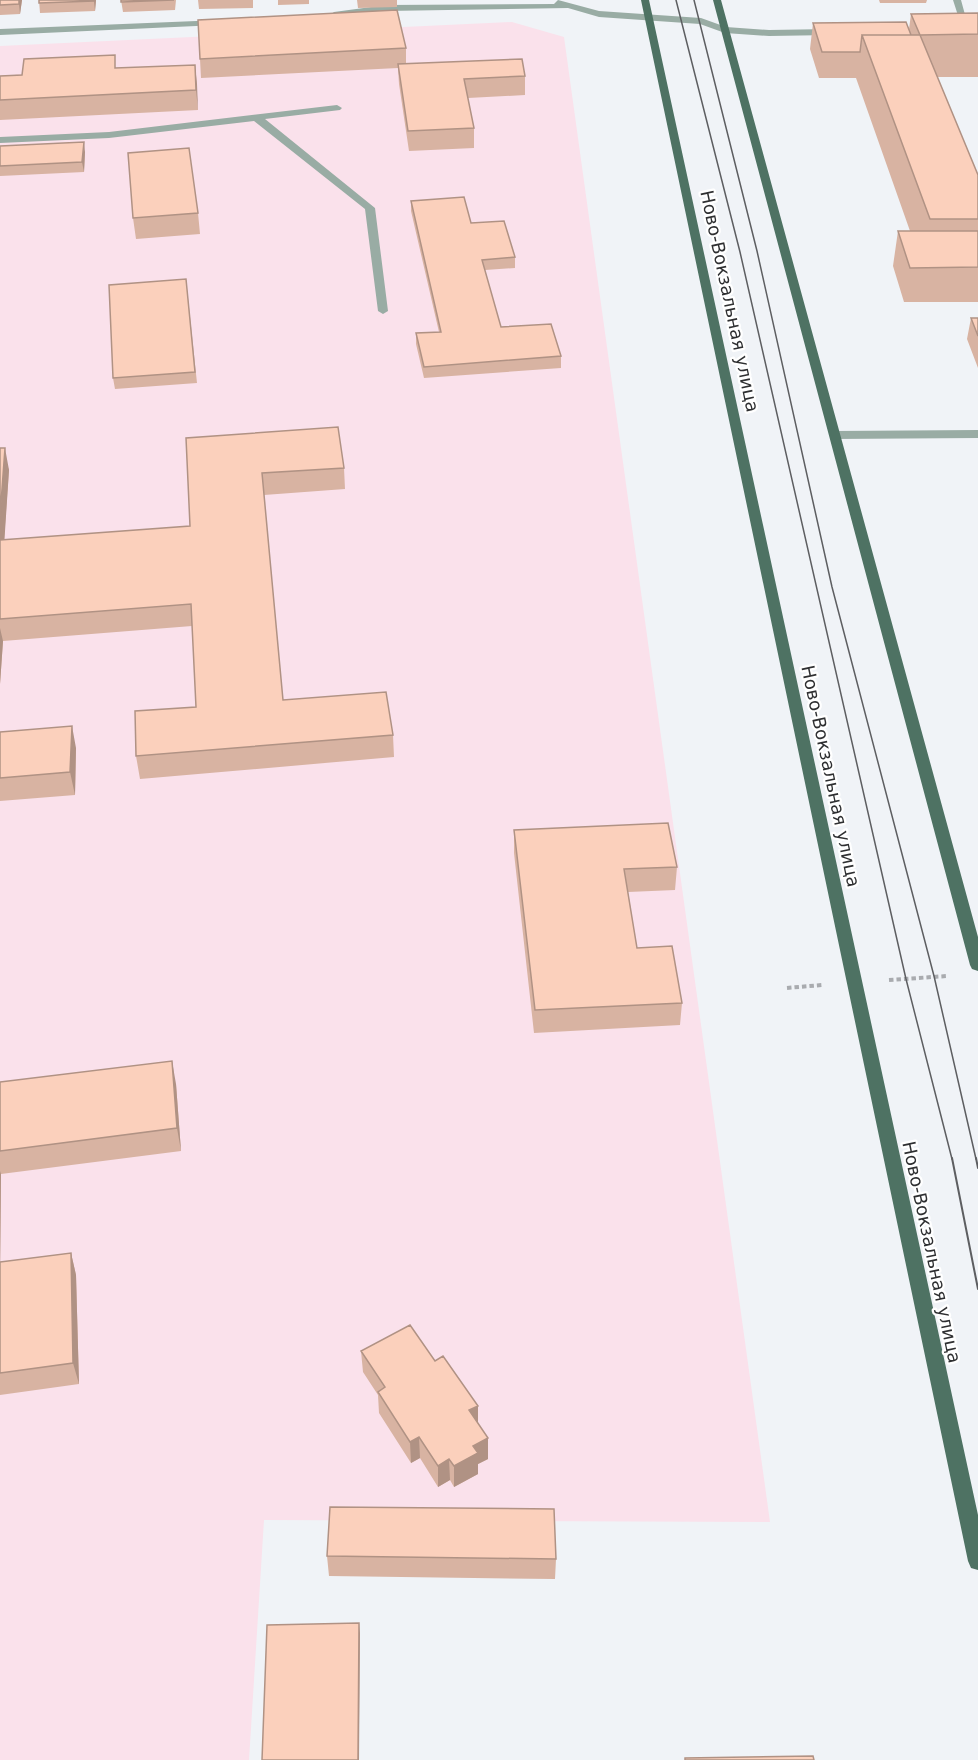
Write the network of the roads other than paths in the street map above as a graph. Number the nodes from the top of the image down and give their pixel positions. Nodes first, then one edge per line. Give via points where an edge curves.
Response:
1 (545, 0) edge
2 (645, 0) edge
3 (717, 0) edge
4 (957, 0) edge
5 (568, 6) junction
6 (327, 16) edge
7 (649, 18) junction
8 (233, 21) edge
9 (725, 30) junction
10 (0, 32) edge
11 (839, 32) edge
12 (956, 32) edge
13 (968, 32) junction
14 (978, 32) edge
15 (338, 108) dead end
16 (257, 118) junction
17 (0, 140) edge
18 (383, 311) dead end
19 (978, 434) edge
20 (835, 435) junction
21 (978, 962) edge
22 (978, 1561) edge

1 - 5 street
2 - 7 main road, Ново-Вокзальная улица
3 - 9 main road
4 - 13 street
5 - 6 street via 386,8
5 - 7 street via 599,14
7 - 9 street via 701,21
7 - 22 main road, Ново-Вокзальная улица
8 - 10 street
9 - 11 street
9 - 20 main road
12 - 13 street
13 - 14 street
15 - 16 street
16 - 17 street via 109,135
16 - 18 street via 370,208
19 - 20 street
20 - 21 main road

